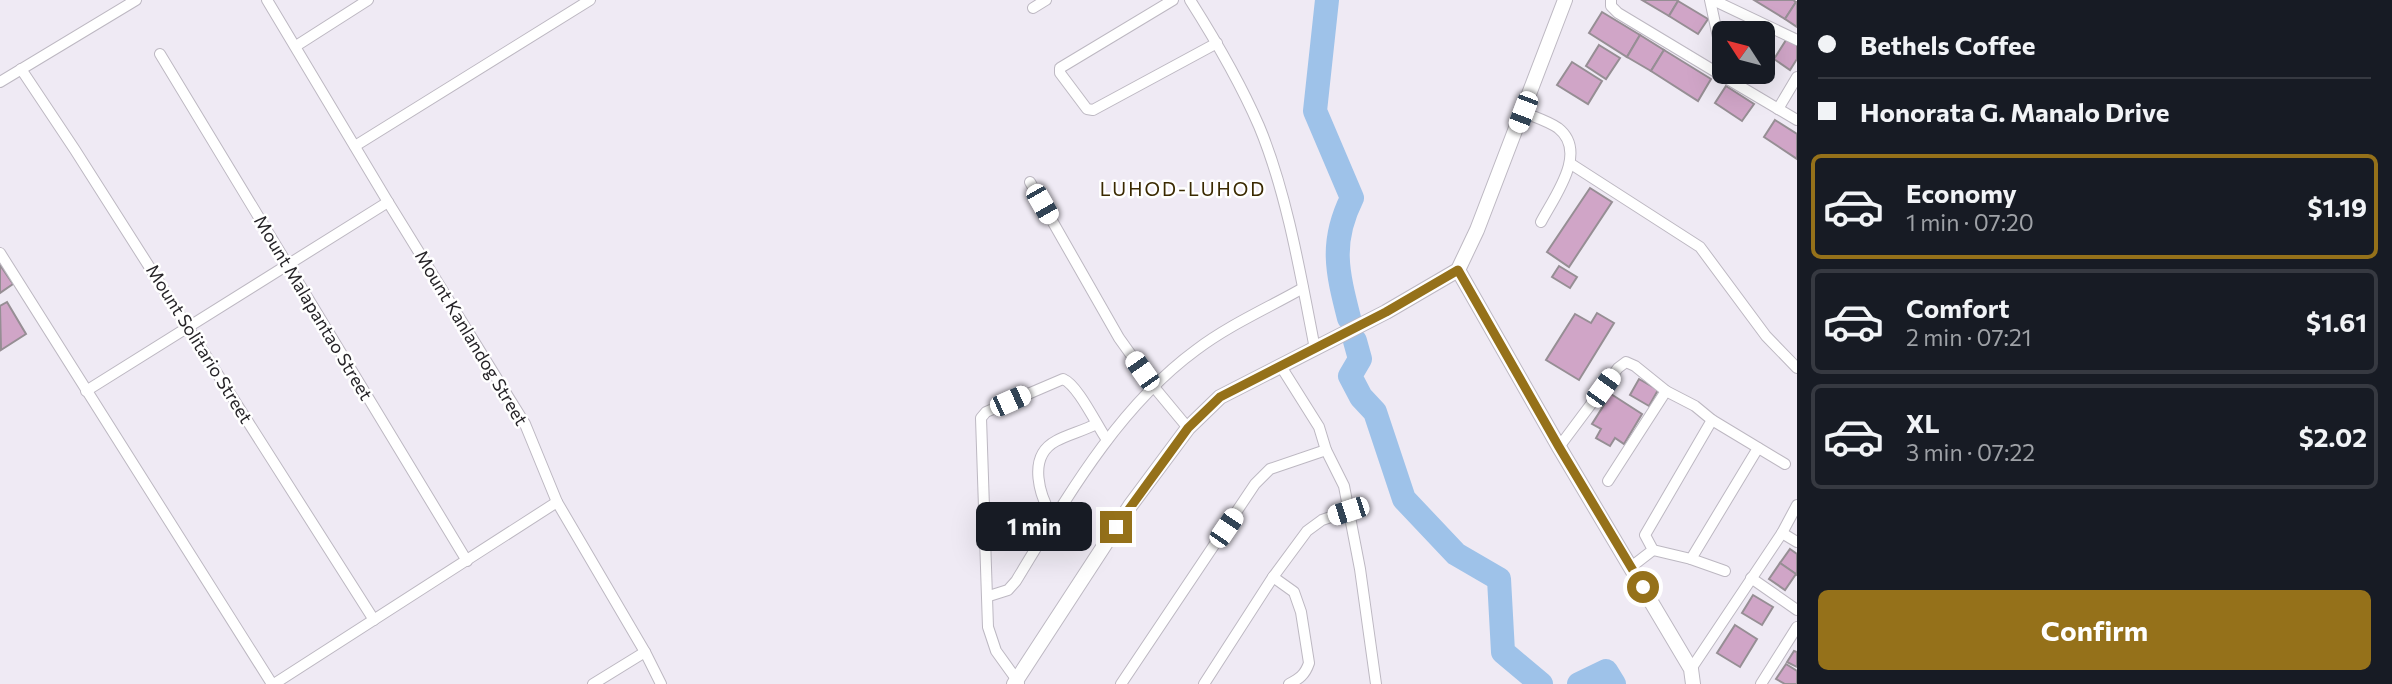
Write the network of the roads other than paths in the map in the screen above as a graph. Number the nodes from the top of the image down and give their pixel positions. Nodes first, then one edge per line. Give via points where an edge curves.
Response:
1 (136, 0) edge
2 (267, 0) edge
3 (368, 0) edge
4 (590, 0) edge
5 (1046, 0) edge
6 (1172, 0) edge
7 (1190, 0) edge
8 (1565, 0) edge
9 (1611, 0) edge
10 (1711, 0) edge
11 (1033, 8) dead end
12 (1715, 21) edge
13 (1797, 40) edge
14 (1217, 43) junction
15 (296, 46) junction
16 (160, 54) dead end
17 (1712, 67) edge
18 (21, 69) junction
19 (1797, 77) edge
20 (0, 82) edge
21 (1740, 84) edge
22 (1778, 109) junction
23 (1523, 112) junction
24 (1797, 120) edge
25 (355, 146) junction
26 (1571, 164) junction
27 (1030, 182) dead end
28 (388, 202) junction
29 (1541, 222) dead end
30 (0, 253) edge
31 (287, 266) junction
32 (1458, 270) junction
33 (1303, 288) junction
34 (189, 328) junction
35 (1315, 349) junction
36 (1280, 365) junction
37 (1797, 368) edge
38 (1154, 387) junction
39 (86, 391) junction
40 (1666, 391) junction
41 (1712, 420) junction
42 (1097, 425) junction
43 (1188, 428) junction
44 (1107, 440) junction
45 (1559, 447) junction
46 (1758, 448) junction
47 (1326, 450) junction
48 (1784, 464) dead end
49 (1608, 481) dead end
50 (557, 502) junction
51 (1797, 505) edge
52 (1348, 511) junction
53 (1054, 519) junction
54 (1782, 533) junction
55 (1797, 542) edge
56 (1653, 550) junction
57 (1691, 559) junction
58 (467, 561) junction
59 (1631, 567) junction
60 (1725, 571) dead end
61 (1273, 577) junction
62 (1751, 578) junction
63 (989, 596) junction
64 (1797, 610) edge
65 (374, 620) junction
66 (1797, 627) edge
67 (645, 652) junction
68 (1692, 677) edge
69 (1017, 682) edge
70 (273, 684) edge
71 (593, 684) edge
72 (661, 684) edge
73 (1121, 684) edge
74 (1204, 684) edge
75 (1289, 684) edge
76 (1376, 684) edge
77 (1761, 684) edge

1 - 18 street
2 - 15 street, Mount Kanlandog Street
3 - 15 street
4 - 25 street
5 - 11 street
6 - 14 street via 1060,68 1087,109 1093,110
7 - 14 street
8 - 23 street
9 - 17 street via 1618,13
10 - 12 street
10 - 13 street
14 - 33 street via 1260,129
15 - 25 street, Mount Kanlandog Street
16 - 31 street, Mount Malapantao Street
18 - 20 street
18 - 34 street, Mount Solitario Street
19 - 22 street
21 - 22 street
22 - 24 street
23 - 26 street via 1564,134
23 - 32 street
25 - 28 street, Mount Kanlandog Street
26 - 29 street
26 - 37 street via 1700,247 1766,336
27 - 38 street via 1119,338
28 - 31 street
28 - 50 street, Mount Kanlandog Street via 525,424
30 - 39 street
31 - 34 street
31 - 58 street, Mount Malapantao Street
32 - 35 street
32 - 45 street
33 - 35 street
33 - 38 street via 1196,350
34 - 39 street
34 - 65 street, Mount Solitario Street
35 - 36 street
36 - 43 street via 1220,397
36 - 47 street via 1319,427
38 - 43 street
38 - 44 street
39 - 70 street
40 - 41 street
40 - 45 street via 1626,362
40 - 49 street
41 - 46 street
41 - 56 street via 1645,535
42 - 44 street
42 - 53 street via 1056,441 1043,455 1037,479
42 - 63 street via 1069,381 1063,379 983,415
43 - 69 street via 1130,506
44 - 53 street
45 - 59 street
46 - 48 street
46 - 57 street
47 - 52 street via 1344,486
47 - 73 street via 1270,469 1255,484
50 - 58 street
50 - 67 street, Mount Kanlandog Street
51 - 54 street
52 - 61 street via 1314,524
52 - 76 street
53 - 63 street via 1016,581
54 - 55 street
54 - 62 street
56 - 57 street
56 - 59 street
57 - 60 street
58 - 65 street
59 - 68 street
61 - 74 street
61 - 75 street via 1294,592 1309,663 1301,678
62 - 64 street
62 - 68 street
63 - 69 street via 988,627 996,651
65 - 70 street
66 - 77 street
67 - 71 street
67 - 72 street, Mount Kanlandog Street

